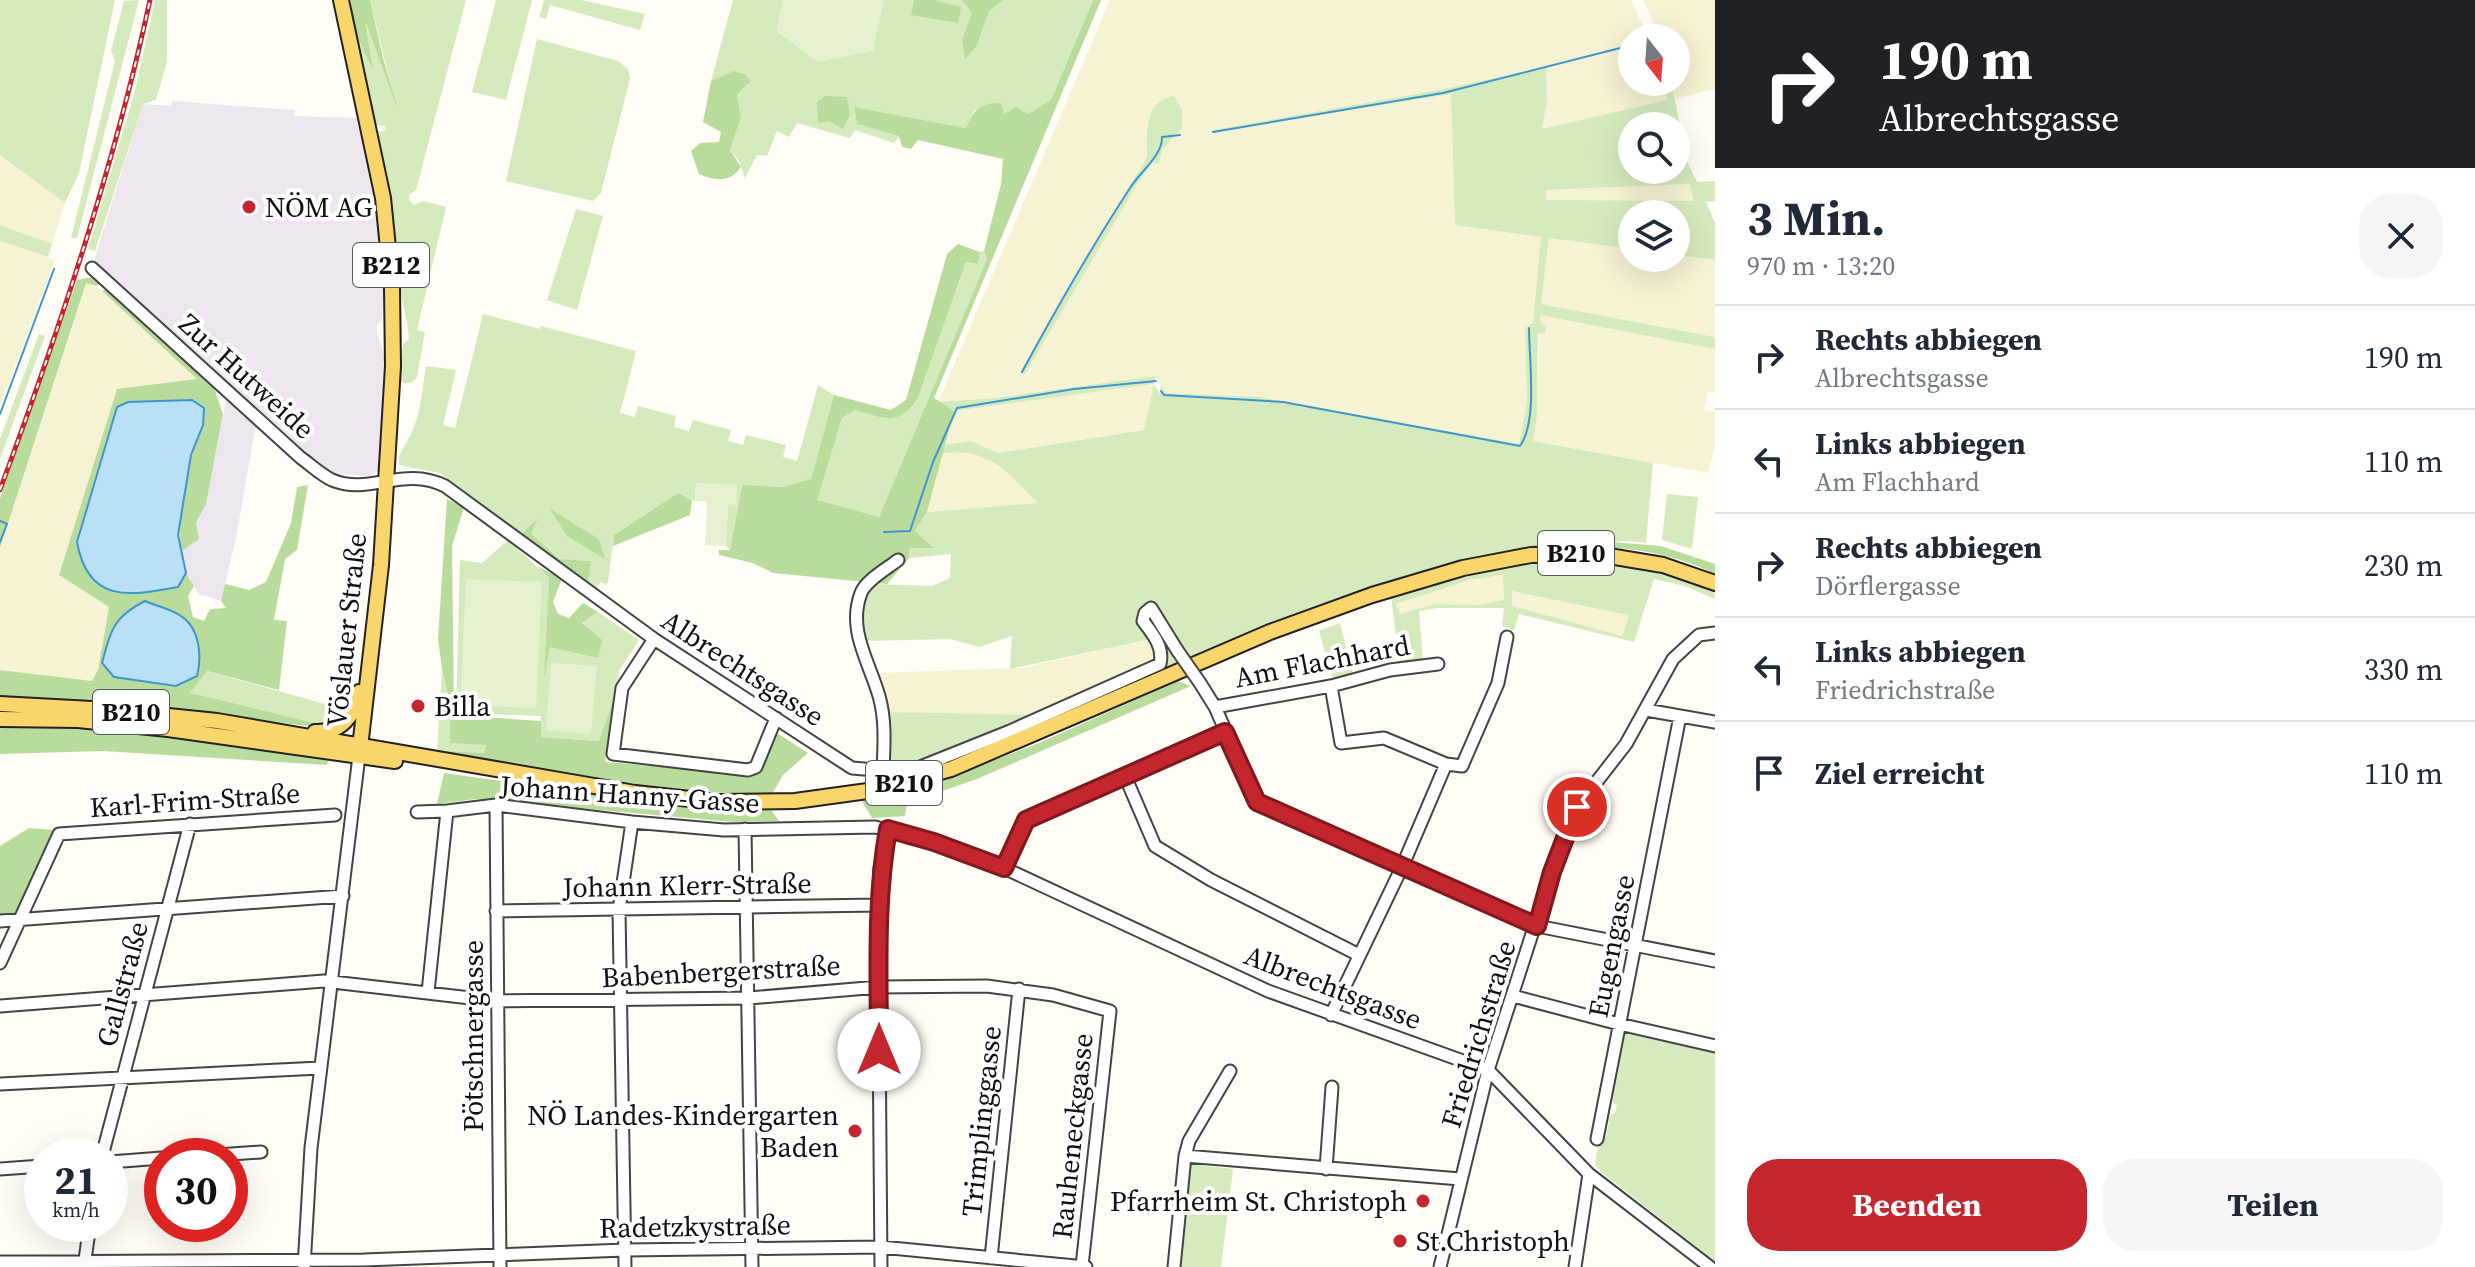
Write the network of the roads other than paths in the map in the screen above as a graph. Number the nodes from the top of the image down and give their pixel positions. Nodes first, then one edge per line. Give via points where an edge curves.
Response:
1 (341, 0) edge
2 (92, 268) dead end
3 (386, 480) junction
4 (898, 560) dead end
5 (1715, 583) edge
6 (1715, 633) edge
7 (1507, 637) dead end
8 (654, 639) junction
9 (1438, 664) dead end
10 (370, 666) junction
11 (1331, 686) junction
12 (0, 704) edge
13 (1215, 707) junction
14 (1646, 710) junction
15 (1680, 716) junction
16 (776, 718) junction
17 (0, 719) edge
18 (1715, 722) edge
19 (261, 728) junction
20 (1225, 732) junction
21 (360, 750) junction
22 (1446, 764) junction
23 (883, 771) junction
24 (1125, 776) junction
25 (496, 805) junction
26 (447, 811) junction
27 (417, 812) dead end
28 (335, 815) dead end
29 (632, 822) junction
30 (190, 824) junction
31 (745, 829) junction
32 (888, 829) junction
33 (1402, 867) junction
34 (1004, 868) junction
35 (343, 896) junction
36 (878, 905) junction
37 (167, 909) junction
38 (746, 909) junction
39 (619, 910) junction
40 (496, 911) junction
41 (18, 920) junction
42 (0, 921) edge
43 (1537, 926) junction
44 (1636, 945) junction
45 (1359, 955) junction
46 (1715, 961) edge
47 (0, 963) edge
48 (333, 981) junction
49 (879, 987) junction
50 (1019, 989) junction
51 (428, 992) junction
52 (145, 994) junction
53 (1513, 996) junction
54 (749, 998) junction
55 (496, 1001) junction
56 (621, 1001) junction
57 (0, 1006) edge
58 (1110, 1011) joint
59 (1331, 1015) junction
60 (1619, 1024) junction
61 (1715, 1046) edge
62 (320, 1068) junction
63 (1488, 1070) junction
64 (1230, 1071) dead end
65 (123, 1078) junction
66 (0, 1084) edge
67 (1332, 1087) dead end
68 (107, 1138) edge
69 (1597, 1139) dead end
70 (261, 1152) dead end
71 (248, 1153) edge
72 (1185, 1156) junction
73 (24, 1167) edge
74 (0, 1169) edge
75 (1326, 1169) junction
76 (1589, 1174) junction
77 (1460, 1179) junction
78 (87, 1242) edge
79 (881, 1247) junction
80 (752, 1249) junction
81 (625, 1250) junction
82 (991, 1258) junction
83 (500, 1261) edge
84 (0, 1262) edge
85 (304, 1263) edge
86 (84, 1264) edge
87 (625, 1267) edge
88 (752, 1267) edge
89 (881, 1267) edge
90 (1084, 1267) edge
91 (1174, 1267) edge
92 (1440, 1267) edge
93 (1575, 1267) edge
94 (1710, 1267) edge

1 - 3 main road, Vöslauer Straße / B212 via 389,244 393,366
2 - 3 street, Zur Hutweide via 330,479 370,484
3 - 8 street, Albrechtsgasse via 413,477 445,486
3 - 10 main road, Vöslauer Straße / B212
4 - 23 street via 862,589 857,611 860,646 879,697
5 - 21 main road, B210 via 1663,565 1597,554 1531,555 1463,568 1270,632 951,769 846,796 718,802
6 - 14 street, Friedrichstraße via 1699,635 1673,659
7 - 22 street via 1498,683 1462,766
8 - 16 street, Albrechtsgasse
8 - 16 street via 622,688 613,754 748,770 756,767
9 - 11 street, Am Flachhard
10 - 19 main road, B210 via 354,710 340,726 318,733
10 - 21 main road, Vöslauer Straße / B212
11 - 13 street, Am Flachhard
11 - 22 street via 1341,743 1384,738
12 - 19 main road, B210 via 110,710
13 - 20 street
13 - 23 street, Albrechtsgasse, bridge via 1151,608 1143,621 1156,639 1160,664 915,769
14 - 15 street
14 - 43 street, Friedrichstraße via 1577,807
15 - 18 street
15 - 44 street, Eugengasse
16 - 23 street, Albrechtsgasse via 852,768
17 - 21 main road, B210 via 78,720
19 - 21 main road, B210
20 - 24 street, Am Flachhard
20 - 33 street via 1257,802
21 - 35 street, Vöslauer Straße
22 - 33 street
24 - 34 street, Am Flachhard via 1026,820
24 - 45 street via 1155,846
25 - 26 street, Johann Hanny-Gasse
25 - 29 street, Johann Hanny-Gasse
25 - 40 street, Pötschnergasse
26 - 27 street, Johann Hanny-Gasse
26 - 51 street
28 - 30 street, Karl-Frim-Straße
29 - 31 street, Johann Hanny-Gasse
29 - 39 street
30 - 37 street, Gallstraße
30 - 41 street, Karl-Frim-Straße via 59,834
31 - 32 street, Johann Hanny-Gasse
31 - 38 street
32 - 34 street, Albrechtsgasse
32 - 36 street
33 - 43 street
33 - 45 street
34 - 59 street, Albrechtsgasse
35 - 37 street
35 - 48 street, Vöslauer Straße
36 - 38 street, Johann Klerr-Straße
36 - 49 street
37 - 41 street
37 - 52 street, Gallstraße
38 - 39 street, Johann Klerr-Straße
38 - 54 street
39 - 40 street, Johann Klerr-Straße
39 - 56 street
40 - 55 street, Pötschnergasse
41 - 42 street
41 - 47 street
43 - 44 street
43 - 53 street, Friedrichstraße
44 - 46 street
44 - 60 street, Eugengasse
45 - 59 street
48 - 51 street, Babenbergerstraße
48 - 52 street, Babenbergerstraße
48 - 62 street, Vöslauer Straße
49 - 50 street, Babenbergerstraße
49 - 54 street, Babenbergerstraße
49 - 79 street
50 - 58 street, Babenbergerstraße
50 - 82 street, Trimplinggasse
51 - 55 street, Babenbergerstraße
52 - 57 street, Babenbergerstraße
52 - 65 street, Gallstraße
53 - 60 street
53 - 63 street, Friedrichstraße
54 - 56 street, Babenbergerstraße
54 - 80 street
55 - 56 street, Babenbergerstraße
55 - 83 street, Pötschnergasse
56 - 81 street
58 - 90 street, Rauheneckgasse
59 - 63 street, Albrechtsgasse
60 - 61 street
60 - 69 street, Eugengasse
62 - 65 street
62 - 85 street, Vöslauer Straße
63 - 76 street, Albrechtsgasse
63 - 77 street, Friedrichstraße
64 - 72 street
65 - 66 street
65 - 68 street, Gallstraße
67 - 75 street
70 - 71 street
72 - 75 street
72 - 91 street
73 - 74 street
75 - 77 street
76 - 93 street
76 - 94 street, Albrechtsgasse
77 - 92 street, Friedrichstraße
78 - 86 street
79 - 80 street, Radetzkystraße
79 - 82 street, Radetzkystraße
79 - 89 street
80 - 81 street, Radetzkystraße
80 - 88 street
81 - 83 street, Radetzkystraße
81 - 87 street
82 - 90 street, Radetzkystraße
83 - 85 street, Radetzkystraße
84 - 86 street, Radetzkystraße
85 - 86 street, Radetzkystraße

